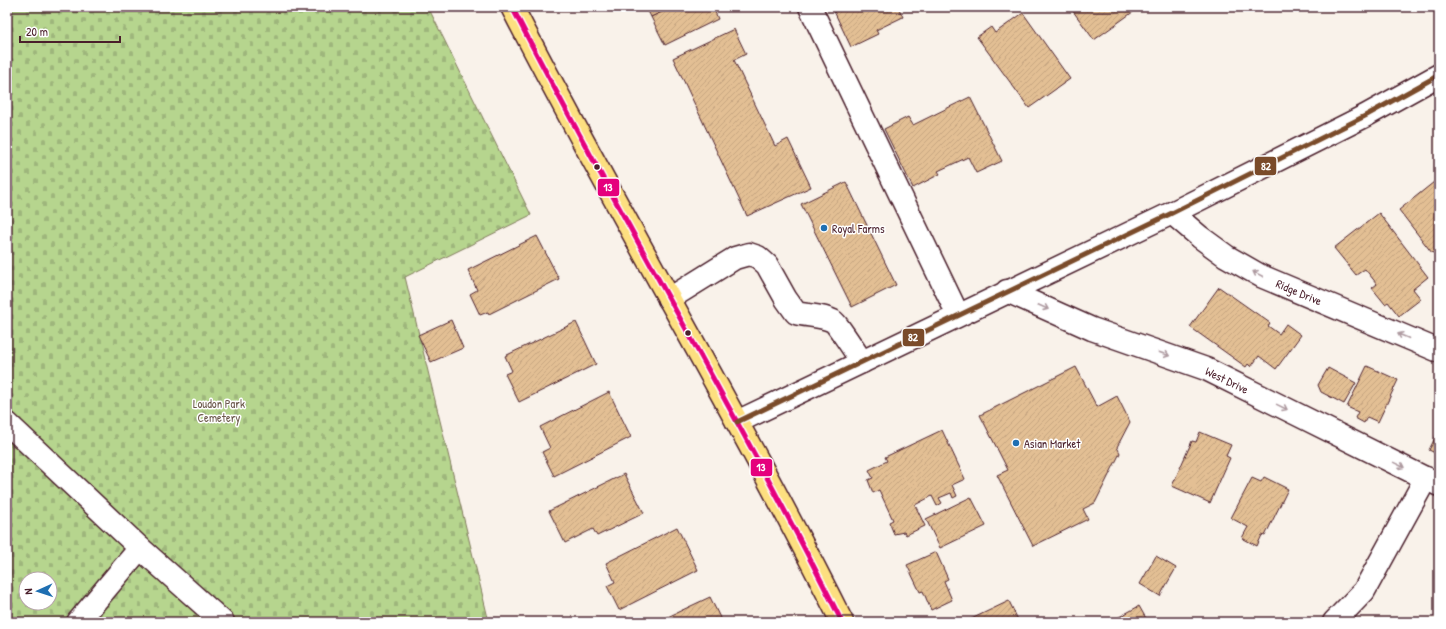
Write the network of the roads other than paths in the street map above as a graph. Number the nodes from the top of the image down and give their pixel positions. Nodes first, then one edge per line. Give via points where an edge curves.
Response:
1 (512, 7) edge
2 (810, 7) edge
3 (1439, 75) edge
4 (1172, 212) junction
5 (1007, 291) junction
6 (669, 299) junction
7 (958, 315) junction
8 (1439, 351) edge
9 (862, 362) junction
10 (737, 422) junction
11 (7, 423) edge
12 (1432, 482) edge
13 (140, 548) junction
14 (78, 622) edge
15 (223, 622) edge
16 (842, 622) edge
17 (1334, 622) edge

1 - 6 main road
2 - 7 street
3 - 4 street via 1365,116
4 - 5 street
8 -> 4 street, Ridge Drive via 1261,276 1226,256
5 - 7 street
5 -> 12 street, West Drive via 1092,330 1206,369
6 - 9 street via 735,258 749,254 758,257 767,265 796,313 821,316 834,321
6 - 10 main road
7 - 9 street
9 - 10 street
10 - 16 main road
11 - 13 street
12 - 17 street via 1364,591
13 - 14 street
13 - 15 street

